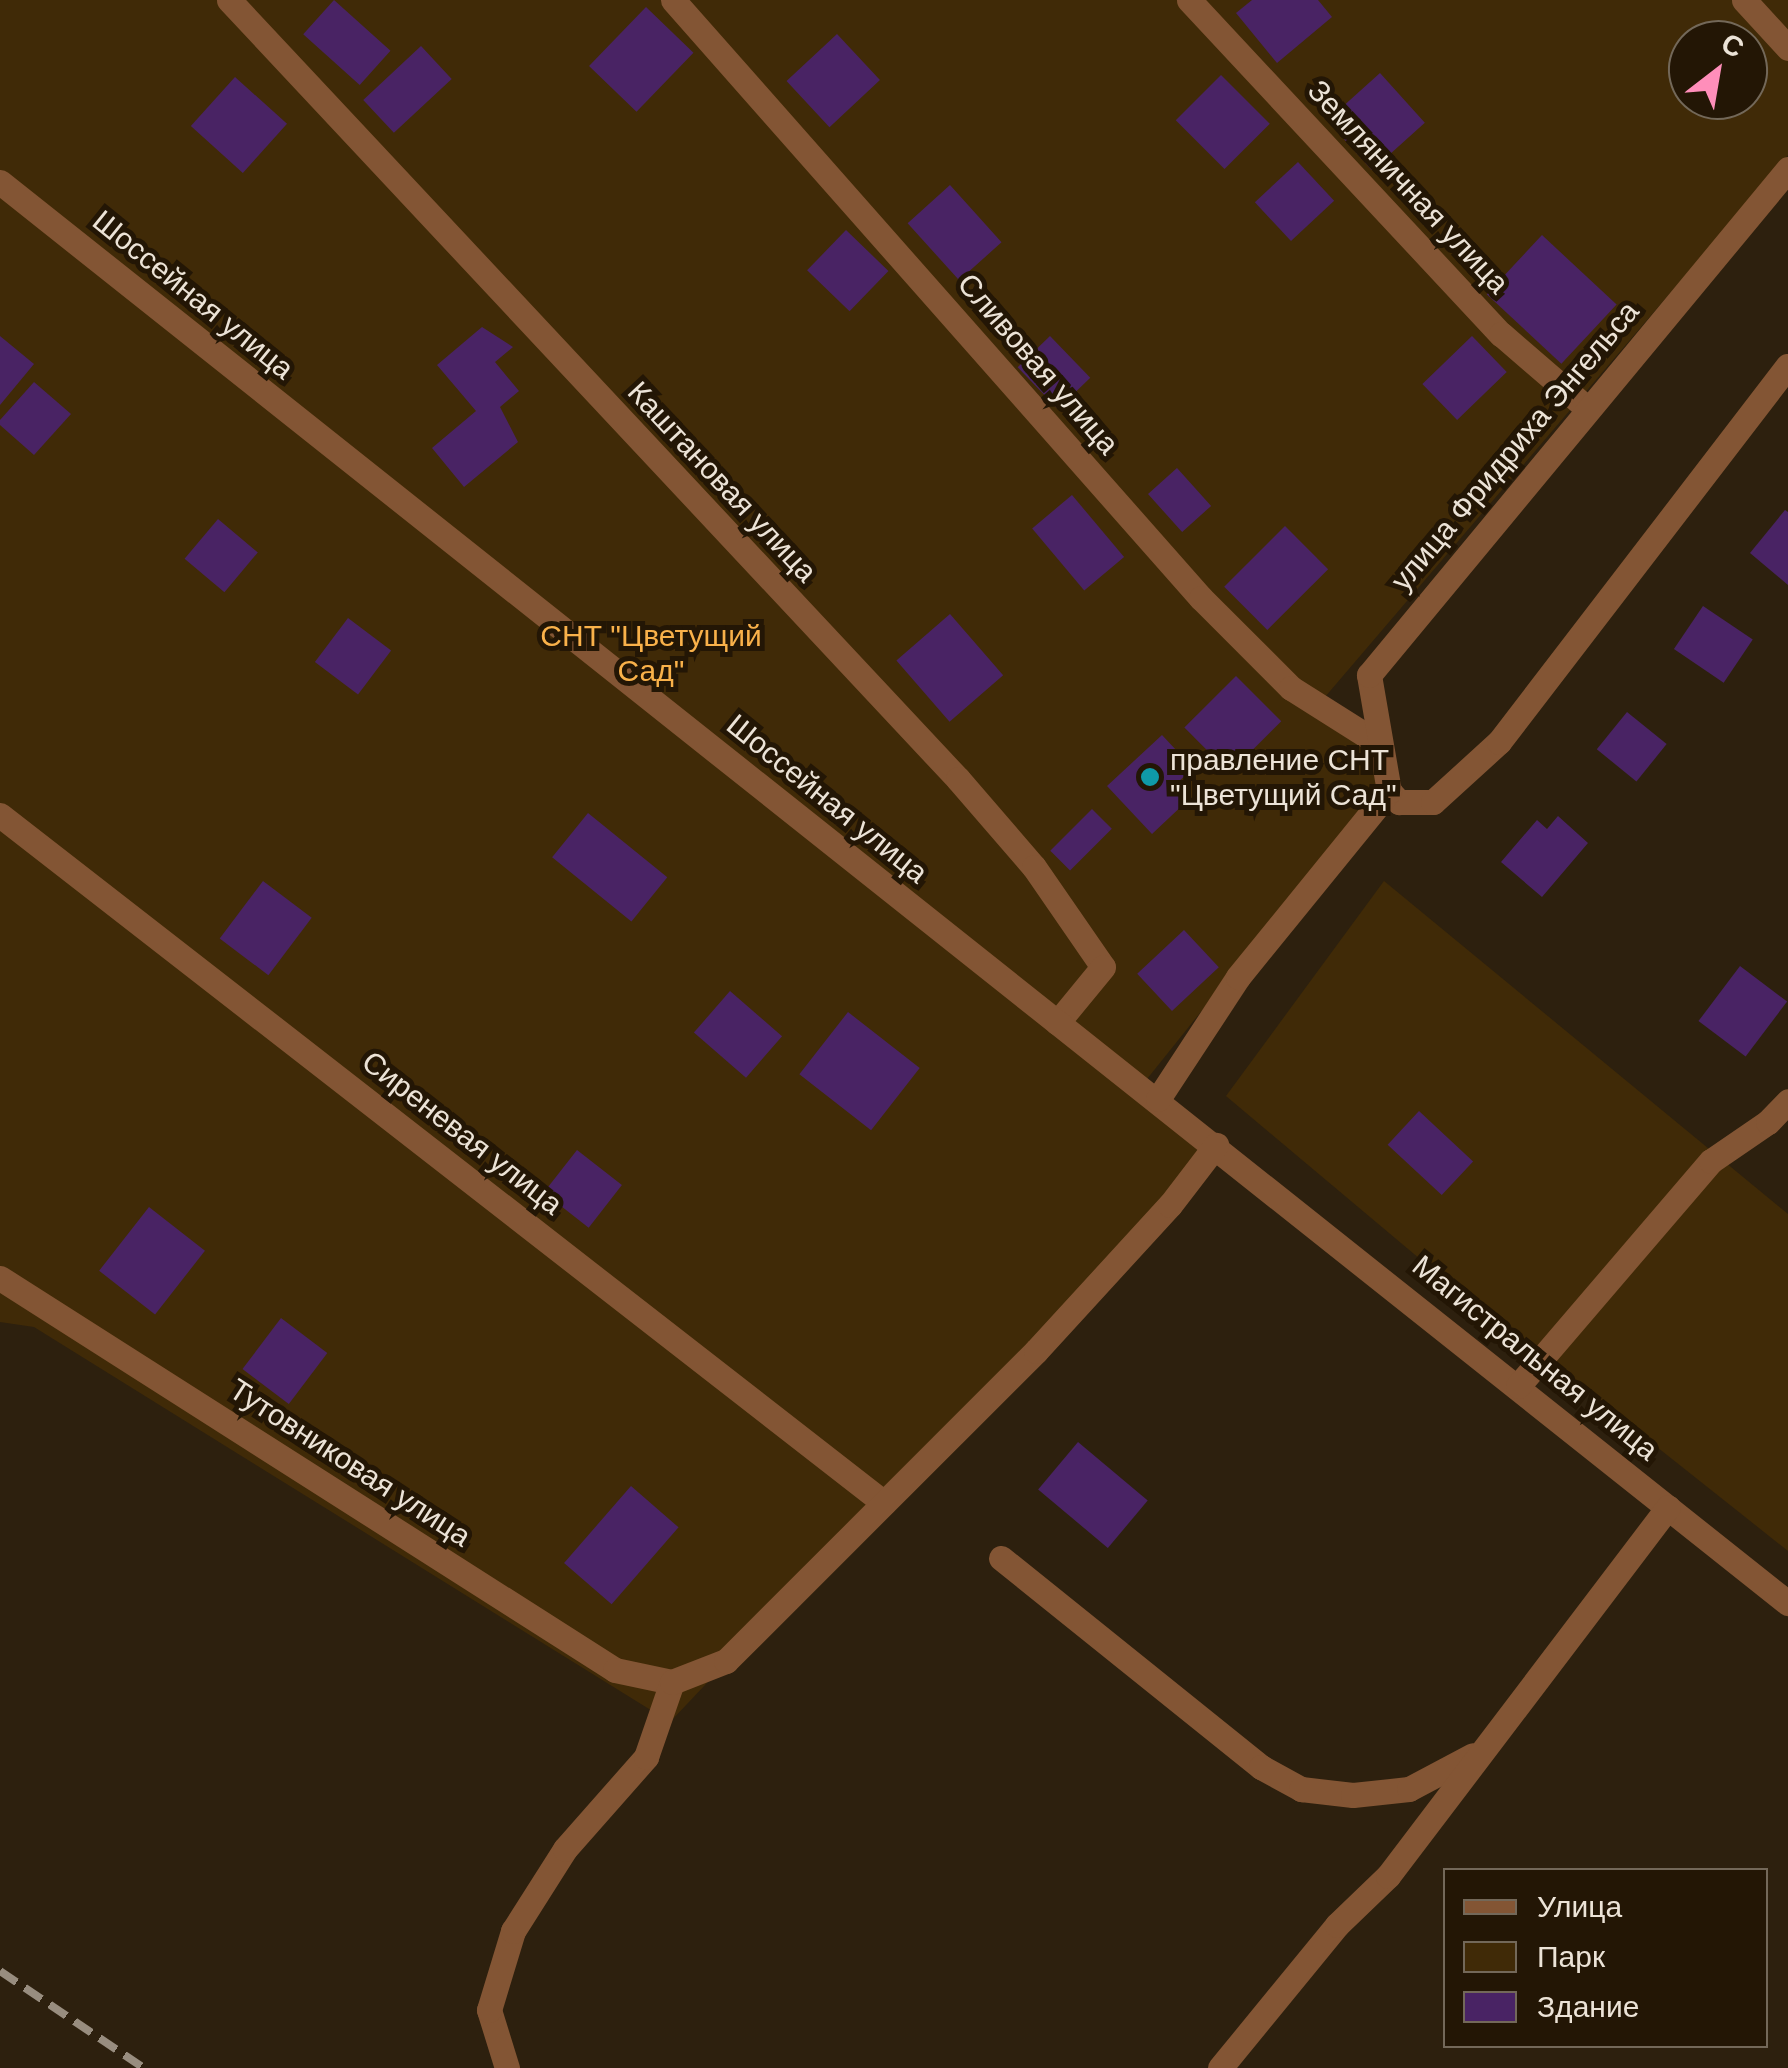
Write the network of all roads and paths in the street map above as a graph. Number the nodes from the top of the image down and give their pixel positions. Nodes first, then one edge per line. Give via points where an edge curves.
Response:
1 (229, 0) edge
2 (673, 0) edge
3 (1189, 0) edge
4 (1744, 0) edge
5 (1788, 48) edge
6 (1788, 170) edge
7 (0, 182) edge
8 (1788, 366) edge
9 (1588, 409) junction
10 (1378, 743) junction
11 (1389, 791) junction
12 (0, 815) edge
13 (1057, 1023) junction
14 (1158, 1099) junction
15 (1788, 1101) edge
16 (1216, 1146) junction
17 (1241, 1164) joint
18 (0, 1278) edge
19 (1518, 1386) junction
20 (884, 1503) junction
21 (1668, 1506) junction
22 (1001, 1558) dead end
23 (1788, 1603) edge
24 (672, 1682) junction
25 (1477, 1752) junction
26 (508, 2068) edge
27 (1220, 2068) edge

1 - 13 street, Каштановая улица via 1034,868 1103,967
2 - 10 street, Сливовая улица via 1201,598 1291,688
3 - 9 street, Земляничная улица via 1501,334
4 - 5 street
6 - 9 street, улица Фридриха Энгельса
7 - 13 street, Шоссейная улица
8 - 11 street via 1499,742 1434,802 1399,802
9 - 10 street, улица Фридриха Энгельса via 1368,675
10 - 11 street, улица Фридриха Энгельса
11 - 14 street via 1238,976
12 - 20 street, Сиреневая улица
13 - 14 street, Шоссейная улица
14 - 16 street, Шоссейная улица
15 - 19 street via 1711,1161
16 - 17 street, Шоссейная улица
16 - 20 street via 1036,1351
17 - 19 street, Магистральная улица
18 - 24 street, Тутовниковая улица via 615,1670
19 - 21 street, Магистральная улица
20 - 24 street via 726,1661
21 - 23 street, Магистральная улица
21 - 25 street
22 - 25 street via 1261,1767 1300,1789 1353,1796 1408,1789
24 - 26 street via 646,1756 565,1849 513,1931 489,2010
25 - 27 street via 1388,1876 1337,1925

